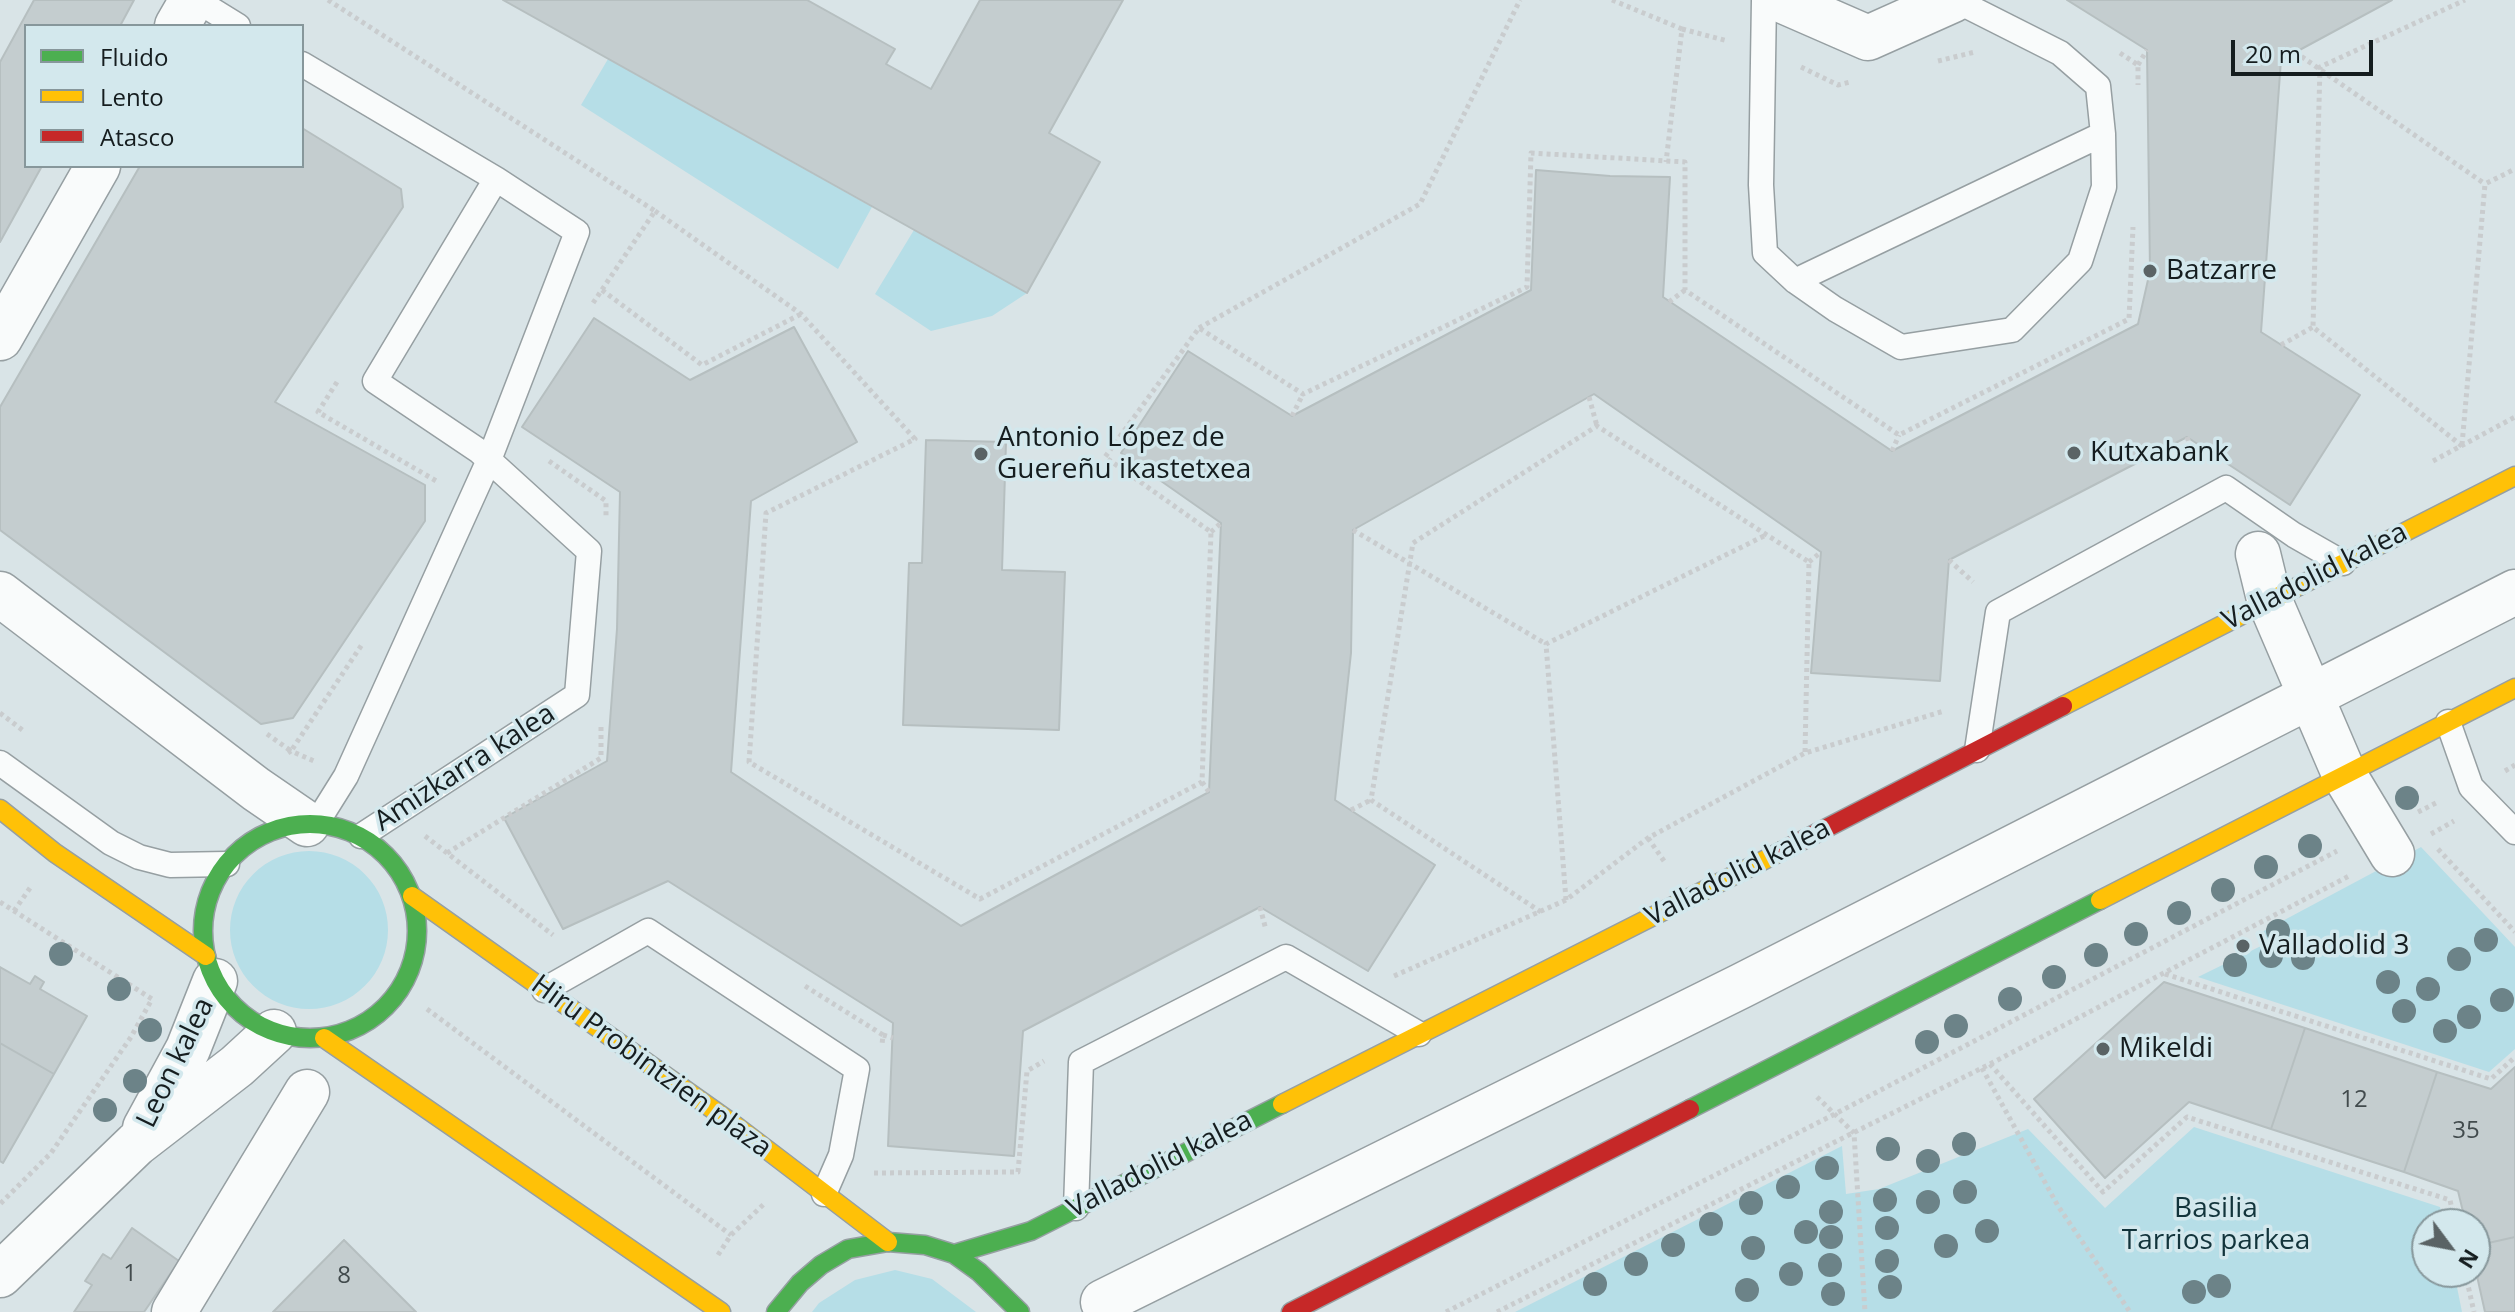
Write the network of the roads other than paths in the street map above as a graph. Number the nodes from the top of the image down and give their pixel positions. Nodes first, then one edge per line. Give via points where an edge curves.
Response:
1 (194, 0) edge
2 (1764, 0) edge
3 (1781, 0) edge
4 (1954, 0) edge
5 (178, 24) edge
6 (235, 24) edge
7 (304, 65) edge
8 (2103, 134) junction
9 (97, 168) edge
10 (496, 179) junction
11 (1795, 281) junction
12 (0, 338) edge
13 (489, 460) junction
14 (2515, 476) edge
15 (2258, 554) dead end
16 (2343, 563) junction
17 (2515, 592) edge
18 (0, 594) edge
19 (2269, 599) junction
20 (2515, 688) edge
21 (2311, 694) junction
22 (2448, 722) junction
23 (1977, 750) junction
24 (0, 763) edge
25 (2345, 776) junction
26 (0, 809) edge
27 (311, 824) junction
28 (2515, 832) edge
29 (361, 836) junction
30 (2384, 842) road end
31 (227, 864) junction
32 (412, 896) junction
33 (211, 969) junction
34 (544, 990) junction
35 (274, 1032) junction
36 (1419, 1034) junction
37 (324, 1038) junction
38 (307, 1092) dead end
39 (136, 1144) junction
40 (824, 1194) junction
41 (1076, 1208) junction
42 (888, 1242) junction
43 (954, 1254) junction
44 (0, 1275) edge
45 (1103, 1302) dead end
46 (174, 1312) edge
47 (721, 1312) edge
48 (776, 1312) edge
49 (1020, 1312) edge
50 (1291, 1312) edge

1 - 5 street
1 - 6 lane
2 - 11 lane via 1765,253
3 - 4 street via 1868,38
4 - 8 lane via 2060,53 2098,86
7 - 10 lane, Amizkarra kalea
8 - 11 lane
8 - 11 lane via 2104,187 2080,261 2012,330 1901,347
9 - 12 street
10 - 13 lane, Amizkarra kalea via 577,232
10 - 13 lane, Amizkarra kalea via 375,381
13 - 27 lane, Amizkarra kalea via 346,776
13 - 29 lane, Amizkarra kalea via 589,551 577,695
14 - 16 main road, Valladolid kalea
15 - 19 street
16 - 19 main road, Valladolid kalea
16 - 23 lane via 2226,488 1998,612
17 - 21 street
18 - 27 street, Hiru Probintzien plaza via 256,789
19 - 21 street
19 - 23 main road, Valladolid kalea
20 - 22 main road
21 - 25 street
21 - 45 street via 1741,986
22 - 25 main road
22 - 28 lane via 2479,795
23 - 36 main road, Valladolid kalea
24 - 31 lane via 111,843 139,857 170,865
25 - 30 street
25 - 50 main road
26 - 33 main road
27 - 29 main road, Hiru Probintzien plaza
27 - 31 main road, Hiru Probintzien plaza via 263,835
29 - 32 main road, Hiru Probintzien plaza via 392,861
31 - 33 main road, Hiru Probintzien plaza via 211,892 204,924
32 - 34 main road, Hiru Probintzien plaza
32 - 37 main road, Hiru Probintzien plaza via 418,927 414,958 402,987 382,1012 355,1029
33 - 35 main road, Hiru Probintzien plaza via 231,1003
33 - 39 street, Leon kalea via 188,1049
34 - 40 main road, Hiru Probintzien plaza
34 - 40 lane via 648,931 857,1069 841,1155
35 - 37 main road, Hiru Probintzien plaza
35 - 39 street, Leon kalea
36 - 41 main road, Valladolid kalea
36 - 41 lane via 1286,957 1081,1062
37 - 47 main road, Hiru Probintzien plaza
38 - 46 street
39 - 44 street, Leon kalea
40 - 42 main road, Hiru Probintzien plaza
41 - 43 main road, Valladolid kalea via 1031,1231
42 - 43 main road
42 - 48 main road via 848,1249 821,1265
43 - 49 main road

